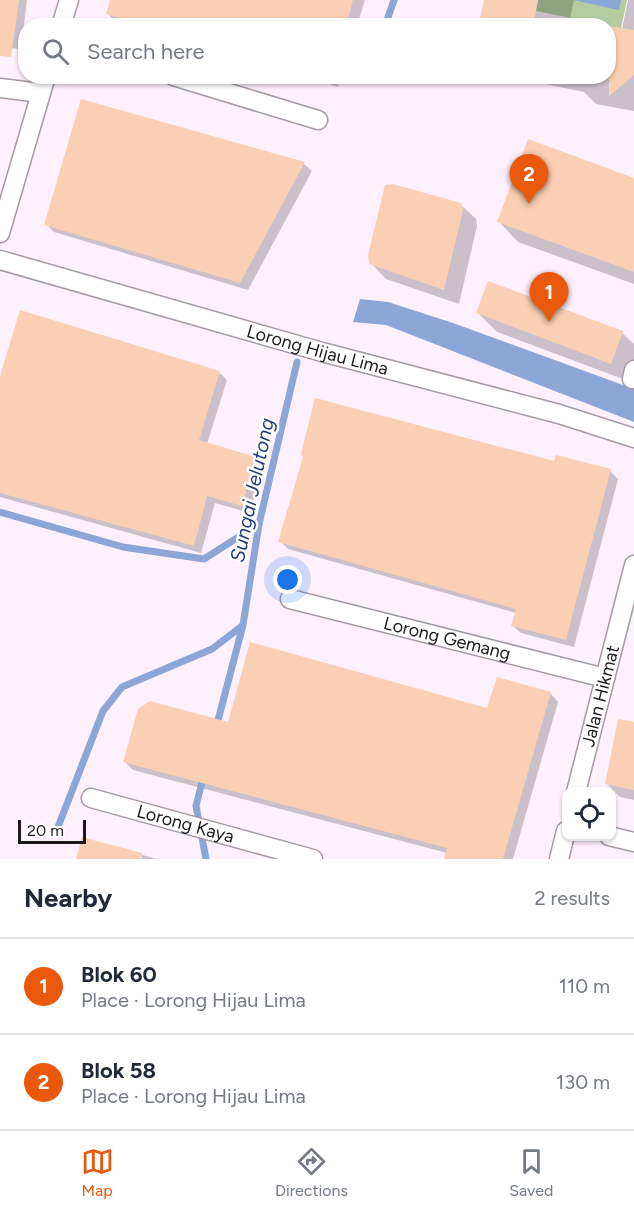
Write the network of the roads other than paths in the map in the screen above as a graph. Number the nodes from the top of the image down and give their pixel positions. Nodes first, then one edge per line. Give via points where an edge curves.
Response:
1 (69, 0) edge
2 (63, 18) edge
3 (199, 84) edge
4 (44, 85) edge
5 (0, 88) edge
6 (318, 120) dead end
7 (0, 233) edge
8 (0, 260) edge
9 (634, 438) edge
10 (634, 566) edge
11 (290, 599) dead end
12 (605, 678) junction
13 (577, 787) edge
14 (91, 798) dead end
15 (616, 838) edge
16 (564, 841) edge
17 (634, 842) edge
18 (313, 859) edge
19 (559, 859) edge

1 - 2 street
3 - 6 street
4 - 5 street
4 - 7 street
8 - 9 street, Lorong Hijau Lima
10 - 12 street, Jalan Hikmat
11 - 12 street, Lorong Gemang
12 - 13 street, Jalan Hikmat
14 - 18 street, Lorong Kaya
15 - 17 street
16 - 19 street

